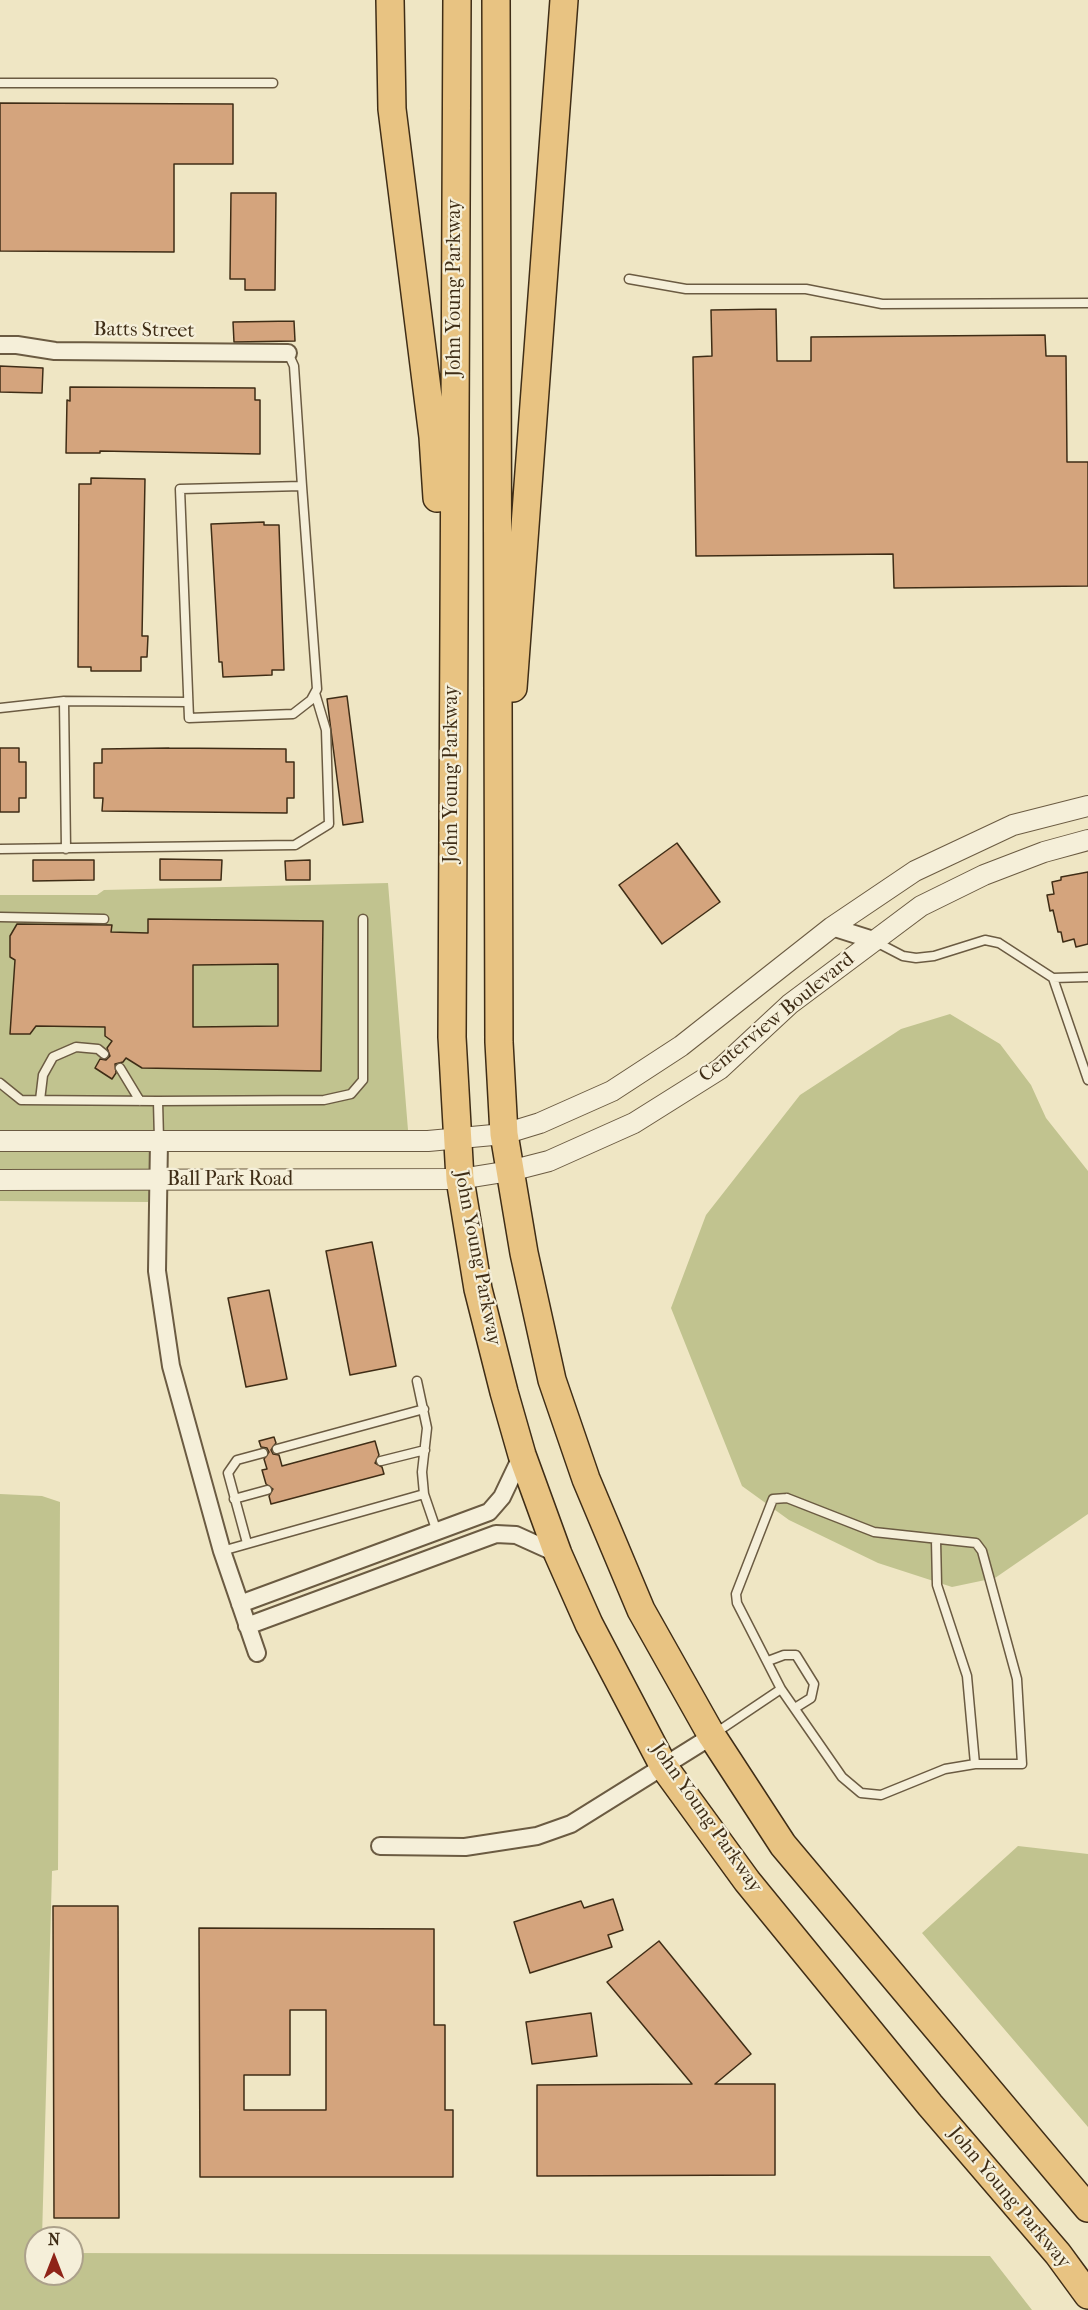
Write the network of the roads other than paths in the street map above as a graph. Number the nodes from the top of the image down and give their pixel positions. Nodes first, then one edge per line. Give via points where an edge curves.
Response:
1 (390, 0) edge
2 (457, 0) edge
3 (496, 0) edge
4 (564, 0) edge
5 (0, 82) edge
6 (273, 83) dead end
7 (629, 279) dead end
8 (1088, 303) edge
9 (0, 345) edge
10 (288, 353) joint
11 (302, 486) junction
12 (453, 582) junction
13 (315, 693) junction
14 (64, 701) junction
15 (188, 702) junction
16 (0, 708) edge
17 (1088, 806) edge
18 (1088, 840) edge
19 (0, 849) edge
20 (66, 849) junction
21 (497, 877) junction
22 (0, 917) edge
23 (104, 919) dead end
24 (363, 919) dead end
25 (832, 927) junction
26 (873, 940) junction
27 (1088, 977) edge
28 (1053, 978) junction
29 (104, 1054) dead end
30 (120, 1068) dead end
31 (1088, 1080) edge
32 (0, 1083) edge
33 (40, 1100) junction
34 (140, 1101) junction
35 (158, 1101) junction
36 (504, 1134) junction
37 (457, 1139) junction
38 (0, 1141) edge
39 (159, 1141) junction
40 (510, 1171) junction
41 (460, 1179) junction
42 (0, 1180) edge
43 (158, 1180) junction
44 (417, 1380) dead end
45 (424, 1408) junction
46 (277, 1449) dead end
47 (425, 1450) junction
48 (262, 1453) dead end
49 (522, 1455) junction
50 (381, 1461) dead end
51 (267, 1490) dead end
52 (424, 1494) junction
53 (234, 1499) junction
54 (437, 1532) junction
55 (936, 1540) junction
56 (247, 1543) junction
57 (222, 1551) junction
58 (445, 1552) junction
59 (558, 1554) junction
60 (240, 1604) junction
61 (248, 1626) junction
62 (257, 1653) dead end
63 (768, 1662) junction
64 (781, 1689) junction
65 (795, 1708) junction
66 (712, 1736) junction
67 (975, 1764) junction
68 (664, 1767) junction
69 (380, 1846) dead end
70 (1088, 2208) edge
71 (1088, 2295) edge

1 - 12 highway via 392,109 439,520
2 - 12 highway, John Young Parkway
3 - 21 highway
4 - 21 highway
5 - 6 lane
7 - 8 lane via 686,289 806,289 882,304
9 - 10 street, Batts Street via 66,351
10 - 11 lane via 294,366
11 - 13 lane
11 - 15 lane via 180,489
12 - 37 highway, John Young Parkway via 452,1037
13 - 15 lane via 293,714 189,718
13 - 20 lane via 326,730 329,824 295,845
14 - 15 lane
14 - 16 lane
14 - 20 lane
17 - 25 street, Centerview Boulevard via 1013,825 915,871
18 - 26 street, Centerview Boulevard via 984,875 921,906
19 - 20 lane
21 - 36 highway
22 - 23 lane
24 - 35 lane via 363,1080 351,1094 324,1100
25 - 26 street
25 - 36 street, Centerview Boulevard via 681,1046 612,1091 581,1107
26 - 28 lane via 915,958 934,956 971,942 999,943
26 - 40 street, Centerview Boulevard via 790,1004 720,1069 634,1123 549,1161
27 - 28 lane
28 - 31 lane
29 - 33 lane via 98,1049 76,1047 53,1057 43,1075
30 - 34 lane
32 - 33 lane via 21,1100
33 - 34 lane
34 - 35 lane
35 - 39 lane
36 - 37 street, Centerview Boulevard
36 - 40 highway
37 - 39 street, Ball Park Road
37 - 41 highway, John Young Parkway
38 - 39 street, Ball Park Road
39 - 43 street
40 - 41 street, Centerview Boulevard
40 - 66 highway via 552,1380 586,1479 641,1610
41 - 43 street, Ball Park Road
41 - 49 highway, John Young Parkway via 478,1289
42 - 43 street, Ball Park Road
43 - 57 street via 157,1271 162,1320 187,1433
44 - 45 lane
45 - 46 lane
45 - 47 lane
47 - 50 lane
47 - 52 lane
48 - 53 lane via 237,1460 228,1473
49 - 54 street via 502,1497 489,1512
49 - 59 highway, John Young Parkway
51 - 53 lane
52 - 54 lane
52 - 56 lane
53 - 56 lane
54 - 58 street
54 - 60 street
55 - 63 lane via 874,1532 787,1498 773,1499 736,1594
55 - 67 lane via 937,1585 967,1677
55 - 67 lane via 976,1542 982,1551 1017,1679 1022,1764
56 - 57 lane
57 - 60 street
58 - 59 street via 496,1534 516,1535
58 - 61 street
59 - 68 highway, John Young Parkway via 589,1624
60 - 61 street
61 - 62 street
63 - 64 lane
63 - 65 lane via 796,1655 814,1684 811,1698
64 - 65 lane
64 - 66 lane
65 - 67 lane via 842,1777 861,1793 881,1795 945,1769
66 - 68 street
66 - 70 highway via 783,1845
68 - 69 street via 571,1824 537,1836 465,1847
68 - 71 highway, John Young Parkway via 747,1881

